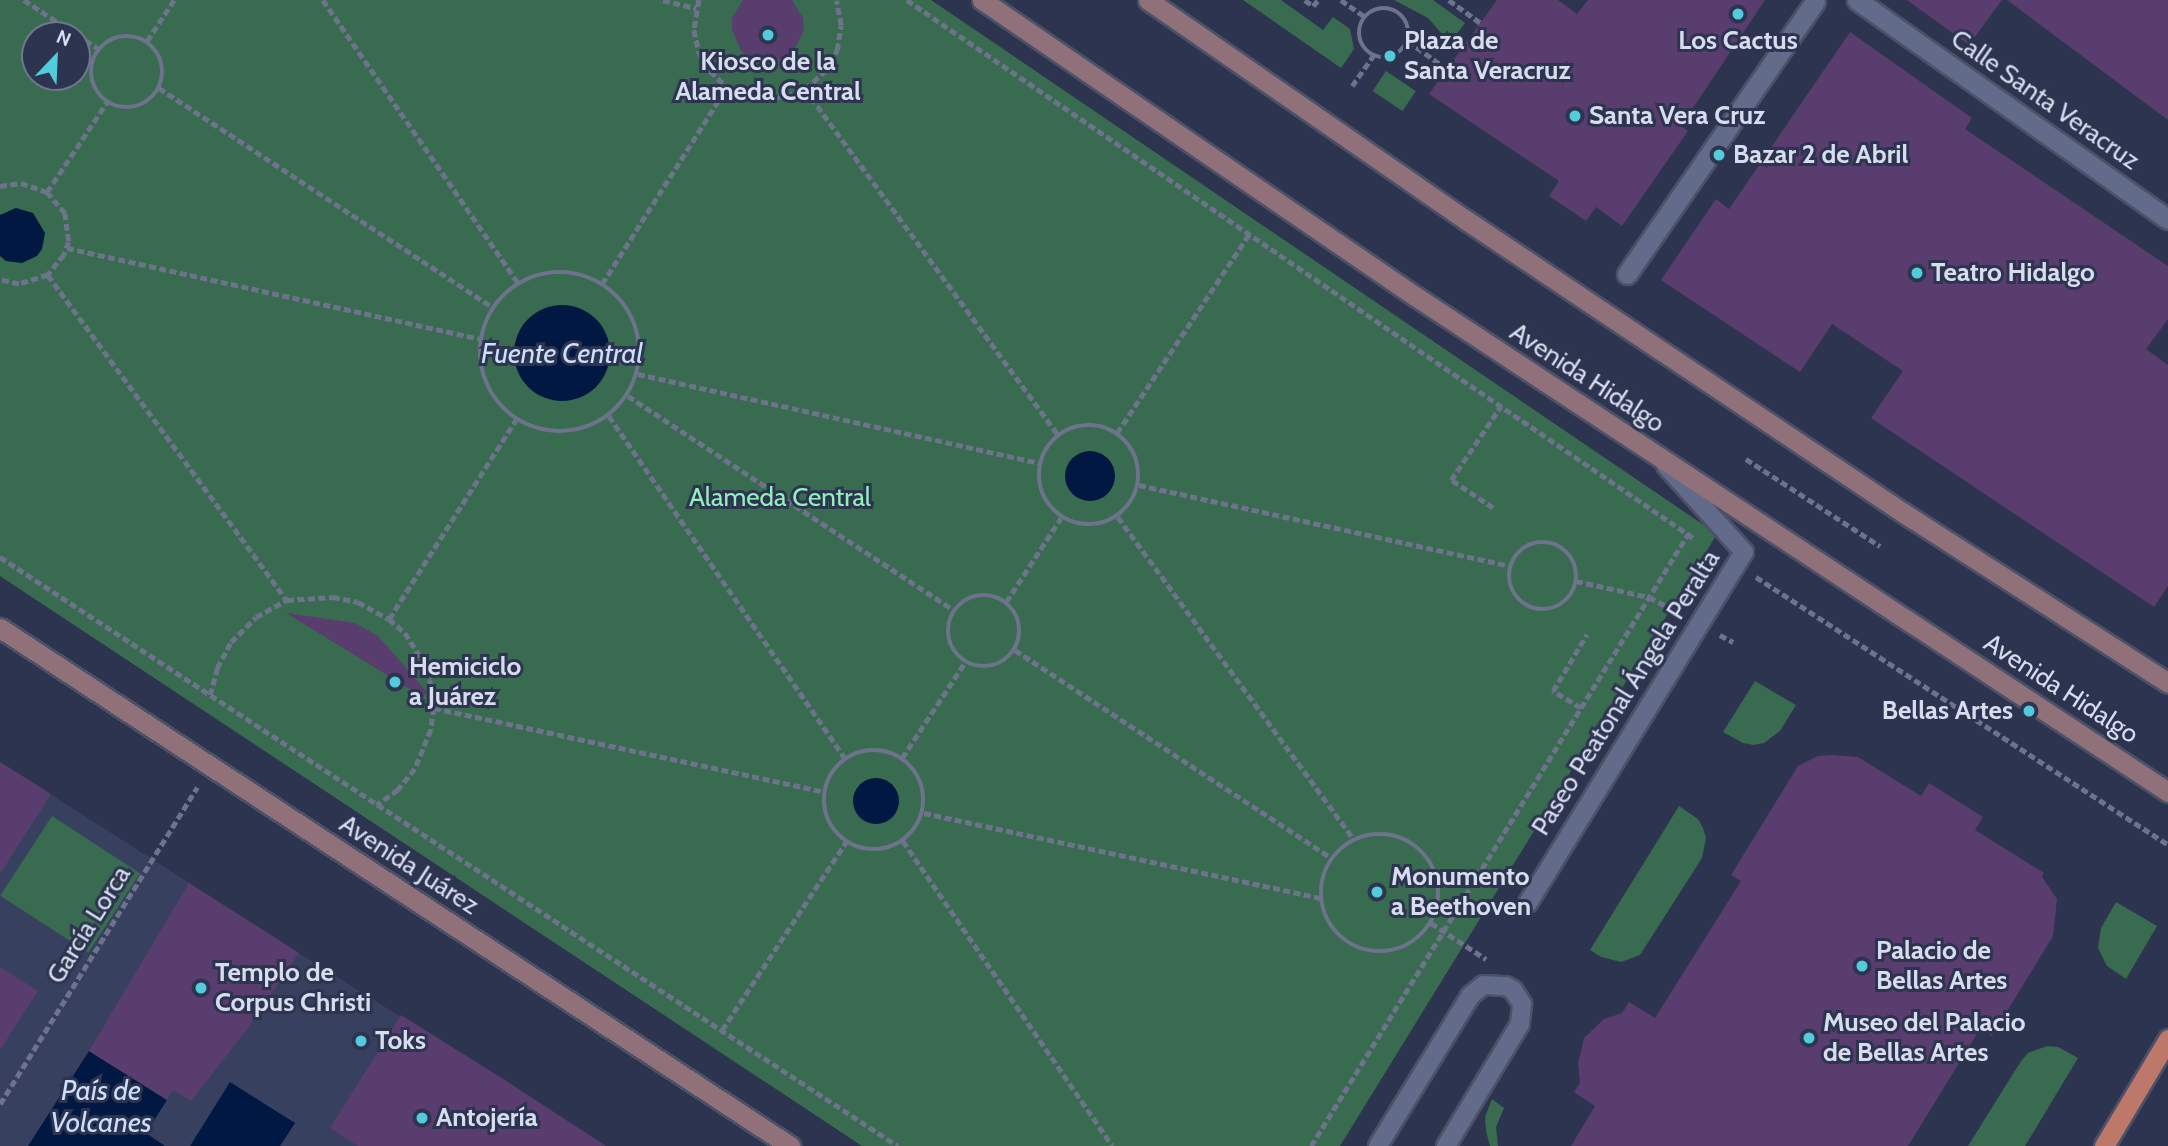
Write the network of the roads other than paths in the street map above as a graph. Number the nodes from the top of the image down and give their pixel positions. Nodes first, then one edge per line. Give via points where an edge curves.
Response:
1 (982, 0) edge
2 (1148, 0) edge
3 (1857, 0) edge
4 (1815, 1) edge
5 (2168, 219) edge
6 (1627, 274) dead end
7 (1655, 454) junction
8 (0, 628) edge
9 (2168, 683) edge
10 (2168, 792) edge
11 (1528, 903) dead end
12 (2168, 1039) edge
13 (790, 1146) edge
14 (1378, 1146) edge
15 (1446, 1146) edge
16 (2104, 1146) edge

1 - 7 main road, Avenida Hidalgo via 1404,289
2 - 9 main road via 1867,489
3 - 5 street, Calle Santa Veracruz
4 - 6 street
7 - 10 main road, Avenida Hidalgo
7 - 11 lane, Paseo Peatonal Ángela Peralta via 1744,552
8 - 13 main road, Avenida Juárez
12 - 16 main road
14 - 15 lane via 1471,995 1491,983 1506,986 1522,1004 1520,1024

